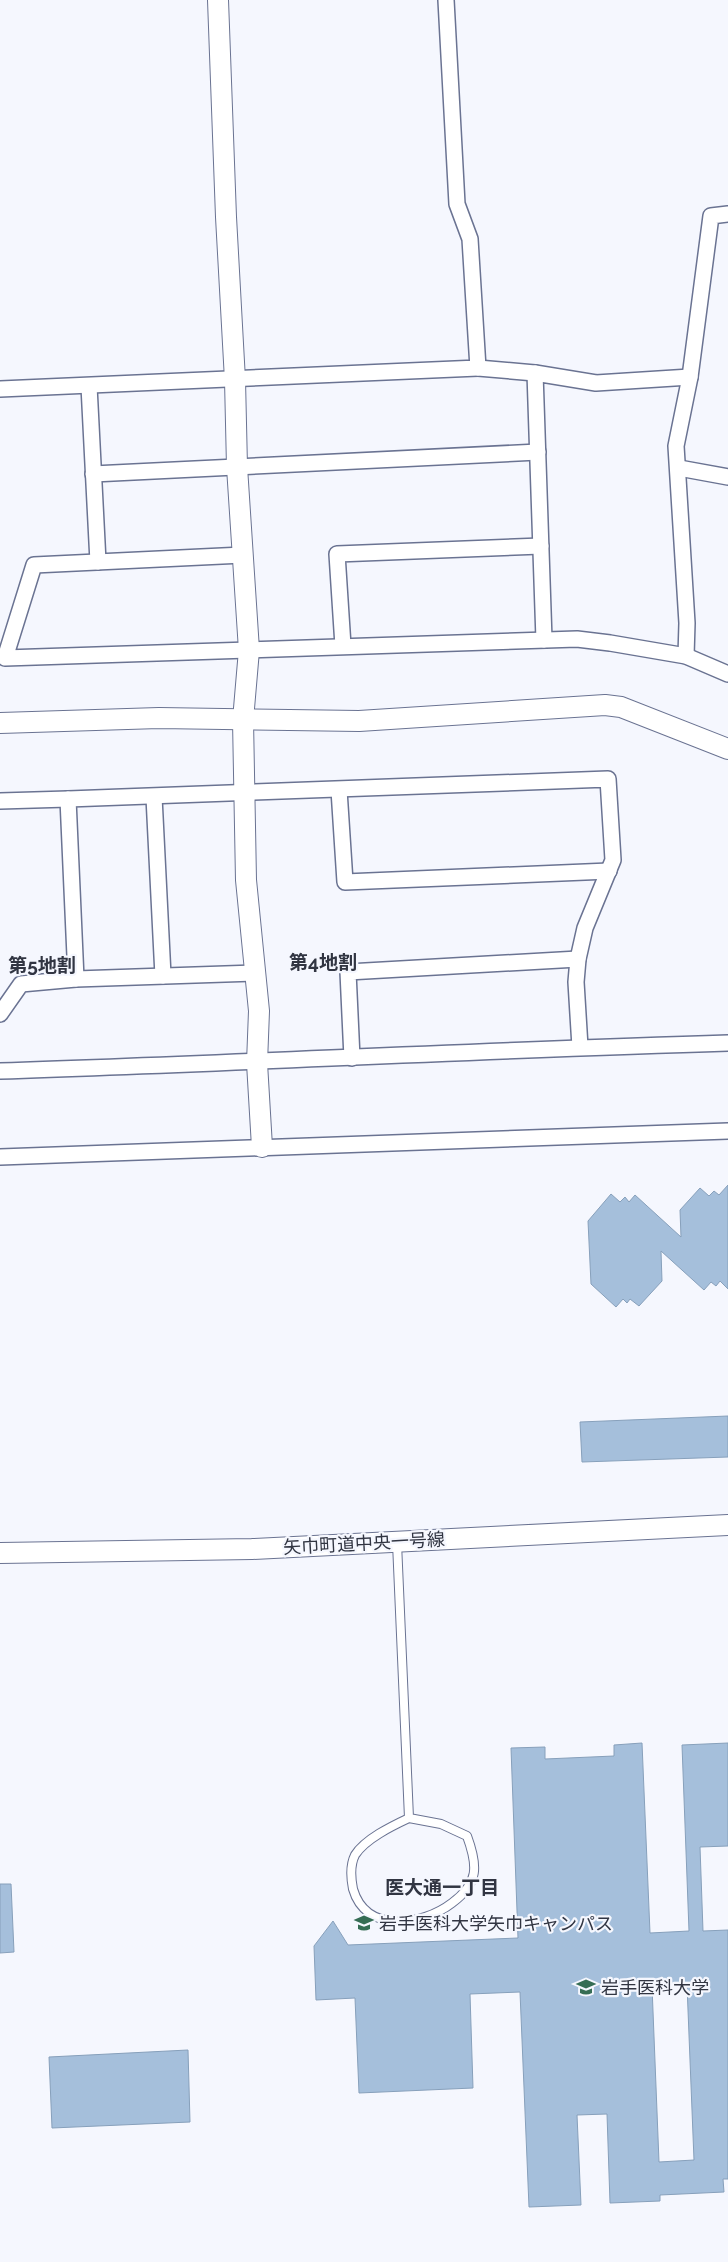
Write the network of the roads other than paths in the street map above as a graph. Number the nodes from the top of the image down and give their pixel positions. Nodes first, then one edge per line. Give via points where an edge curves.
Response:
1 (218, 0) edge
2 (446, 0) edge
3 (728, 214) edge
4 (478, 368) junction
5 (535, 373) junction
6 (690, 377) junction
7 (235, 380) junction
8 (89, 386) junction
9 (0, 390) edge
10 (538, 452) junction
11 (237, 467) junction
12 (679, 468) junction
13 (93, 474) junction
14 (728, 477) edge
15 (541, 546) junction
16 (242, 555) junction
17 (98, 562) junction
18 (544, 640) junction
19 (343, 646) junction
20 (249, 650) junction
21 (686, 656) junction
22 (728, 674) edge
23 (243, 720) junction
24 (0, 723) edge
25 (728, 749) edge
26 (339, 790) junction
27 (244, 792) junction
28 (154, 797) junction
29 (68, 799) junction
30 (0, 801) edge
31 (608, 871) junction
32 (578, 959) junction
33 (255, 973) junction
34 (163, 976) junction
35 (76, 979) junction
36 (0, 1014) edge
37 (728, 1042) edge
38 (580, 1047) junction
39 (352, 1058) junction
40 (257, 1063) junction
41 (0, 1071) edge
42 (728, 1131) edge
43 (262, 1147) junction
44 (0, 1157) edge
45 (728, 1525) edge
46 (397, 1541) junction
47 (0, 1553) edge
48 (409, 1818) junction

1 - 7 street
2 - 4 street via 456,204 470,239
3 - 6 street via 711,216
4 - 5 street
4 - 7 street
5 - 6 street via 596,383
5 - 10 street
6 - 12 street via 676,446
7 - 8 street
7 - 11 street
8 - 9 street
8 - 13 street
10 - 11 street
10 - 15 street
11 - 13 street
11 - 16 street
12 - 14 street
12 - 21 street
13 - 17 street
15 - 18 street
15 - 19 street via 337,554
16 - 17 street
16 - 20 street
17 - 20 street via 34,565 5,658
18 - 19 street
18 - 21 street via 610,642
19 - 20 street
20 - 23 street
21 - 22 street
23 - 24 street via 159,718
23 - 25 street via 359,721 604,705 620,707
23 - 27 street
26 - 27 street
26 - 31 street via 345,882
26 - 31 street via 608,779 613,860
27 - 28 street
27 - 33 street via 246,880
28 - 29 street
28 - 34 street
29 - 30 street
29 - 35 street
31 - 32 street via 585,928
32 - 38 street via 576,982
32 - 39 street via 348,972
33 - 34 street
33 - 40 street
34 - 35 street
35 - 36 street via 21,984
37 - 38 street
38 - 39 street
39 - 40 street
40 - 41 street
40 - 43 street
42 - 43 street
43 - 44 street
45 - 46 street, 矢巾町道中央一号線
46 - 47 street, 矢巾町道中央一号線 via 252,1548
46 - 48 lane
48 - 48 lane via 441,1824 467,1836 475,1857 475,1875 462,1895 441,1911 416,1921 391,1921 367,1913 355,1895 350,1878 355,1855 371,1840

